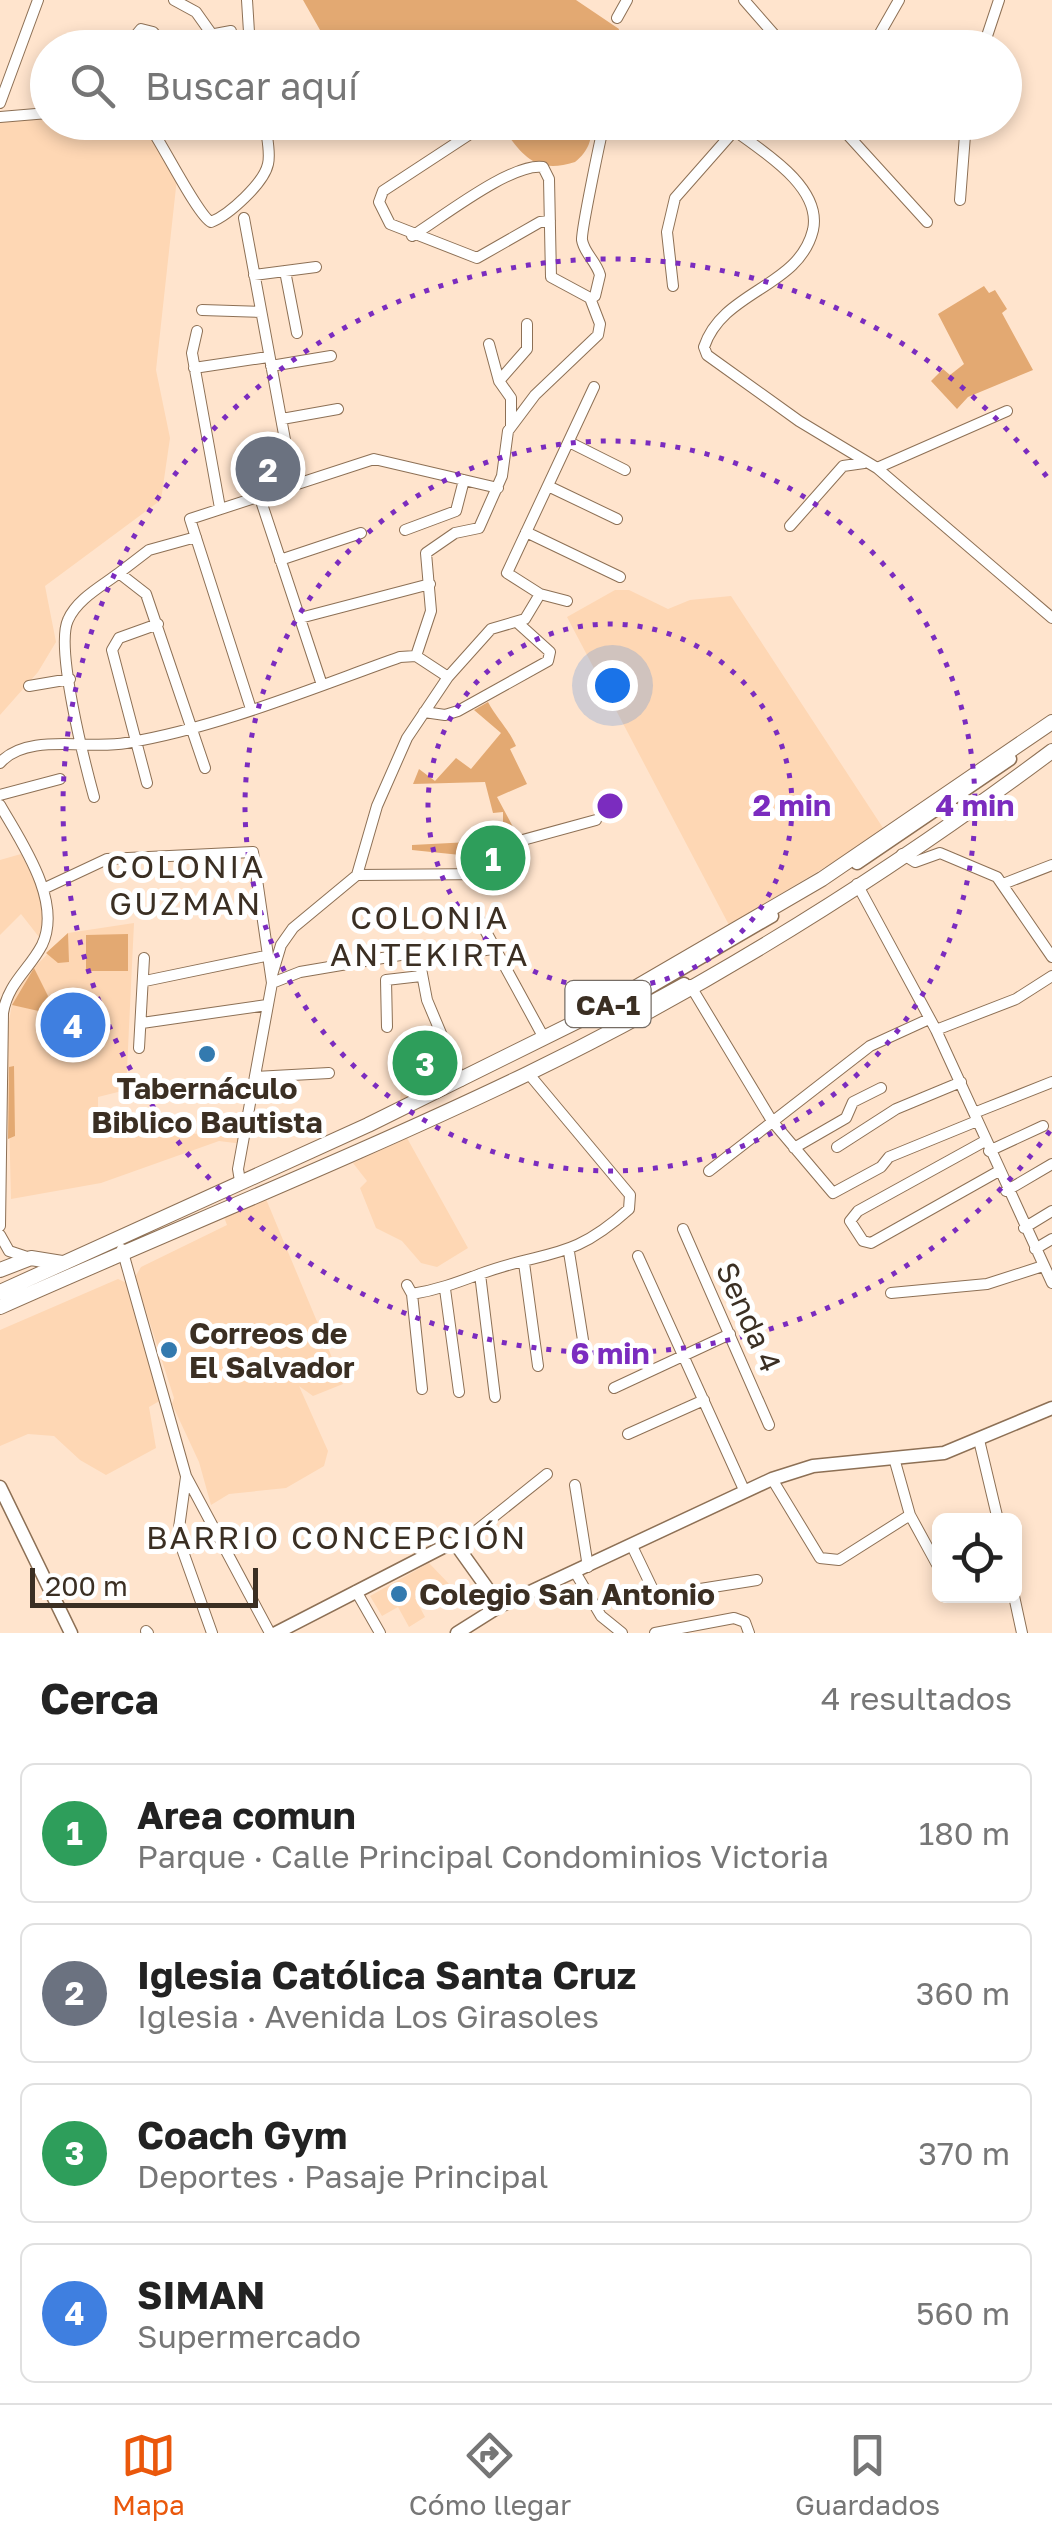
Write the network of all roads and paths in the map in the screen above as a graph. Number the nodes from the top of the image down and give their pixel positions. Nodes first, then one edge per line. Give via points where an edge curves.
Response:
1 (38, 0) edge
2 (174, 0) edge
3 (247, 0) edge
4 (627, 0) edge
5 (744, 0) edge
6 (900, 0) edge
7 (999, 0) edge
8 (616, 18) dead end
9 (209, 30) edge
10 (249, 30) edge
11 (770, 30) edge
12 (883, 30) edge
13 (989, 30) edge
14 (0, 103) edge
15 (30, 114) edge
16 (0, 117) edge
17 (160, 140) edge
18 (267, 140) edge
19 (461, 140) edge
20 (602, 140) edge
21 (726, 140) edge
22 (744, 140) edge
23 (852, 140) edge
24 (965, 140) edge
25 (960, 200) dead end
26 (244, 218) dead end
27 (550, 221) junction
28 (927, 222) dead end
29 (412, 236) junction
30 (316, 267) dead end
31 (285, 271) junction
32 (254, 276) junction
33 (672, 286) dead end
34 (590, 298) junction
35 (202, 310) dead end
36 (261, 312) junction
37 (527, 324) dead end
38 (197, 331) dead end
39 (297, 332) dead end
40 (489, 344) dead end
41 (331, 356) dead end
42 (270, 361) junction
43 (194, 368) junction
44 (499, 381) junction
45 (594, 387) dead end
46 (338, 409) dead end
47 (1007, 411) dead end
48 (282, 420) junction
49 (511, 427) junction
50 (569, 442) junction
51 (874, 466) junction
52 (624, 470) dead end
53 (464, 480) junction
54 (293, 484) junction
55 (548, 486) junction
56 (498, 488) junction
57 (258, 495) junction
58 (220, 508) junction
59 (617, 519) dead end
60 (790, 526) dead end
61 (405, 530) dead end
62 (360, 532) dead end
63 (526, 532) junction
64 (196, 537) junction
65 (280, 560) junction
66 (119, 573) junction
67 (620, 576) dead end
68 (430, 584) junction
69 (540, 594) junction
70 (567, 601) dead end
71 (300, 618) junction
72 (1052, 618) edge
73 (158, 624) junction
74 (518, 624) junction
75 (416, 656) junction
76 (448, 676) junction
77 (70, 679) junction
78 (322, 685) junction
79 (29, 686) dead end
80 (250, 709) junction
81 (424, 712) junction
82 (1052, 725) edge
83 (191, 726) junction
84 (138, 740) junction
85 (80, 747) junction
86 (1052, 748) edge
87 (0, 763) edge
88 (205, 768) dead end
89 (60, 779) dead end
90 (148, 783) dead end
91 (0, 795) edge
92 (94, 797) dead end
93 (0, 805) edge
94 (596, 820) dead end
95 (902, 854) junction
96 (1052, 865) edge
97 (473, 874) junction
98 (492, 874) dead end
99 (357, 875) junction
100 (856, 884) junction
101 (1003, 884) junction
102 (43, 890) junction
103 (479, 919) dead end
104 (494, 949) junction
105 (265, 956) junction
106 (1052, 956) edge
107 (144, 958) dead end
108 (418, 958) junction
109 (421, 976) junction
110 (1052, 976) edge
111 (272, 980) junction
112 (145, 981) junction
113 (690, 984) junction
114 (268, 1005) junction
115 (929, 1018) junction
116 (142, 1023) junction
117 (387, 1027) dead end
118 (936, 1030) junction
119 (544, 1038) junction
120 (140, 1048) dead end
121 (330, 1073) dead end
122 (528, 1073) junction
123 (256, 1076) junction
124 (461, 1081) junction
125 (960, 1082) junction
126 (1052, 1082) edge
127 (881, 1088) dead end
128 (975, 1117) junction
129 (772, 1122) junction
130 (1044, 1126) dead end
131 (987, 1146) junction
132 (837, 1147) dead end
133 (794, 1148) junction
134 (1052, 1164) edge
135 (999, 1171) junction
136 (709, 1172) dead end
137 (240, 1181) junction
138 (1006, 1190) junction
139 (1052, 1211) edge
140 (0, 1226) edge
141 (1024, 1228) junction
142 (683, 1229) dead end
143 (0, 1235) edge
144 (1052, 1239) edge
145 (152, 1244) junction
146 (122, 1248) junction
147 (1035, 1249) junction
148 (569, 1252) junction
149 (80, 1256) junction
150 (638, 1256) dead end
151 (31, 1258) junction
152 (524, 1263) junction
153 (64, 1264) junction
154 (1043, 1266) junction
155 (0, 1270) edge
156 (480, 1274) junction
157 (1052, 1283) edge
158 (445, 1289) junction
159 (0, 1292) edge
160 (890, 1293) dead end
161 (0, 1306) edge
162 (730, 1334) junction
163 (583, 1340) dead end
164 (684, 1356) junction
165 (538, 1366) dead end
166 (614, 1388) dead end
167 (422, 1390) dead end
168 (459, 1392) dead end
169 (495, 1397) dead end
170 (704, 1400) junction
171 (1052, 1408) edge
172 (769, 1425) dead end
173 (628, 1434) dead end
174 (980, 1440) junction
175 (894, 1458) junction
176 (547, 1474) dead end
177 (186, 1476) junction
178 (772, 1479) junction
179 (576, 1485) dead end
180 (0, 1487) edge
181 (745, 1492) junction
182 (996, 1513) edge
183 (910, 1515) junction
184 (457, 1546) junction
185 (632, 1546) junction
186 (932, 1547) edge
187 (585, 1568) junction
188 (757, 1580) dead end
189 (356, 1591) junction
190 (1016, 1603) edge
191 (500, 1606) junction
192 (611, 1631) edge
193 (71, 1633) edge
194 (212, 1633) edge
195 (273, 1633) edge
196 (380, 1633) edge
197 (457, 1633) edge
198 (655, 1633) edge
199 (749, 1633) edge
200 (1022, 1633) edge

1 - 14 street
2 - 9 street via 196,12
3 - 10 street
4 - 8 street
5 - 11 street
6 - 12 street
7 - 13 street
15 - 16 street
17 - 18 street via 196,211 211,222 266,170
19 - 29 street via 384,191 383,215
20 - 34 street via 581,218 584,247 600,275
21 - 33 street via 676,198 667,232
22 - 51 street via 800,188 816,216 802,256 718,320 704,347 707,355
23 - 28 street
24 - 25 street
26 - 32 street
27 - 29 street via 477,258
27 - 29 street via 547,173 530,166
27 - 34 street via 551,277
30 - 31 street
31 - 32 street
31 - 39 street
32 - 36 street
34 - 49 street via 598,335
35 - 36 street
36 - 42 street
37 - 44 street via 527,349
38 - 43 street
40 - 44 street
41 - 42 street
42 - 43 street
42 - 48 street
43 - 58 street
44 - 49 street via 511,398
45 - 50 street
46 - 48 street
47 - 51 street
48 - 54 street
49 - 56 street
50 - 52 street
50 - 55 street
51 - 60 street via 843,466
51 - 72 street
53 - 54 street via 374,459
53 - 56 street
53 - 61 street via 456,511
54 - 57 street
55 - 59 street
55 - 63 street
56 - 68 street via 479,528 456,533 426,553
57 - 58 street
57 - 65 street
58 - 64 street via 190,519
62 - 65 street
63 - 67 street
63 - 69 street via 506,573
64 - 66 street via 149,550
64 - 80 street
65 - 71 street
66 - 73 street via 146,594
66 - 77 street via 68,618
68 - 71 street
68 - 75 street via 431,610
69 - 70 street
69 - 74 street
71 - 78 street
73 - 83 street
73 - 84 street via 113,646
74 - 76 street via 492,629
74 - 81 street via 550,652 548,662 458,711
75 - 76 street
75 - 78 street
76 - 81 street
77 - 79 street
77 - 85 street
78 - 80 street
80 - 83 street
81 - 99 street via 376,806
82 - 119 highway, CA-1 via 822,880
82 - 146 main road via 827,882 600,1015
83 - 84 street
83 - 88 street
84 - 85 street
84 - 90 street
85 - 87 street via 28,746
85 - 92 street
86 - 95 highway, CA-1
86 - 145 main road via 850,884 676,988 478,1092
89 - 91 street
93 - 102 street
94 - 97 street via 479,852
95 - 100 highway, CA-1
95 - 101 street via 915,862 940,853
96 - 101 street
97 - 98 street
97 - 99 street
99 - 111 street via 293,928
100 - 113 highway, CA-1
100 - 115 street
101 - 106 street
102 - 105 street via 107,859 243,849 256,861
102 - 140 street via 46,934 14,980 2,1012
103 - 104 street
104 - 108 street
104 - 119 street
105 - 111 street
105 - 112 street
107 - 112 street
108 - 109 street
108 - 111 street via 397,952
109 - 117 street via 386,980
109 - 124 street
110 - 118 street via 1016,999
111 - 114 street
112 - 116 street
113 - 122 highway, CA-1
113 - 129 street
114 - 116 street
114 - 123 street
115 - 118 street
115 - 129 street via 870,1046
116 - 120 street
118 - 125 street
119 - 124 highway, CA-1
121 - 123 street
122 - 145 highway, CA-1
122 - 148 street via 632,1201 610,1226
123 - 137 street
124 - 137 highway, CA-1
125 - 128 street
125 - 132 street via 896,1110
126 - 128 street
127 - 133 street
128 - 131 street
128 - 133 street via 888,1158 836,1194
129 - 133 street
129 - 136 street
130 - 131 street
131 - 135 street
131 - 135 street via 858,1210 850,1221 871,1243
134 - 138 street
135 - 138 street
137 - 149 highway, CA-1
138 - 141 street
139 - 141 street
141 - 147 street
142 - 162 street, Senda 4
143 - 151 street via 14,1254
144 - 147 street
145 - 146 highway, CA-1
146 - 149 main road
146 - 161 highway, CA-1
146 - 177 street
147 - 154 street
148 - 152 street
148 - 163 street
149 - 153 highway, CA-1
150 - 164 street
151 - 153 highway
151 - 155 highway
152 - 156 street
152 - 165 street
153 - 159 highway, CA-1
154 - 157 street
154 - 160 street via 987,1284
156 - 158 street
156 - 169 street
158 - 167 street via 409,1290
158 - 168 street
162 - 164 street
162 - 172 street, Senda 4
164 - 166 street
164 - 170 street
170 - 173 street
170 - 181 street
171 - 174 main road
174 - 175 main road
174 - 182 street
175 - 178 main road via 813,1466
175 - 183 street
176 - 184 street
177 - 194 street via 181,1546
177 - 195 street
178 - 181 main road
178 - 183 street via 820,1558 839,1560
179 - 187 street
180 - 193 main road
181 - 185 main road
183 - 186 street
184 - 189 main road via 445,1544
184 - 191 main road
185 - 187 main road
185 - 188 street via 656,1596
187 - 191 main road
187 - 192 street
189 - 195 main road
189 - 196 street
190 - 200 street
191 - 197 main road
198 - 199 street via 734,1618

